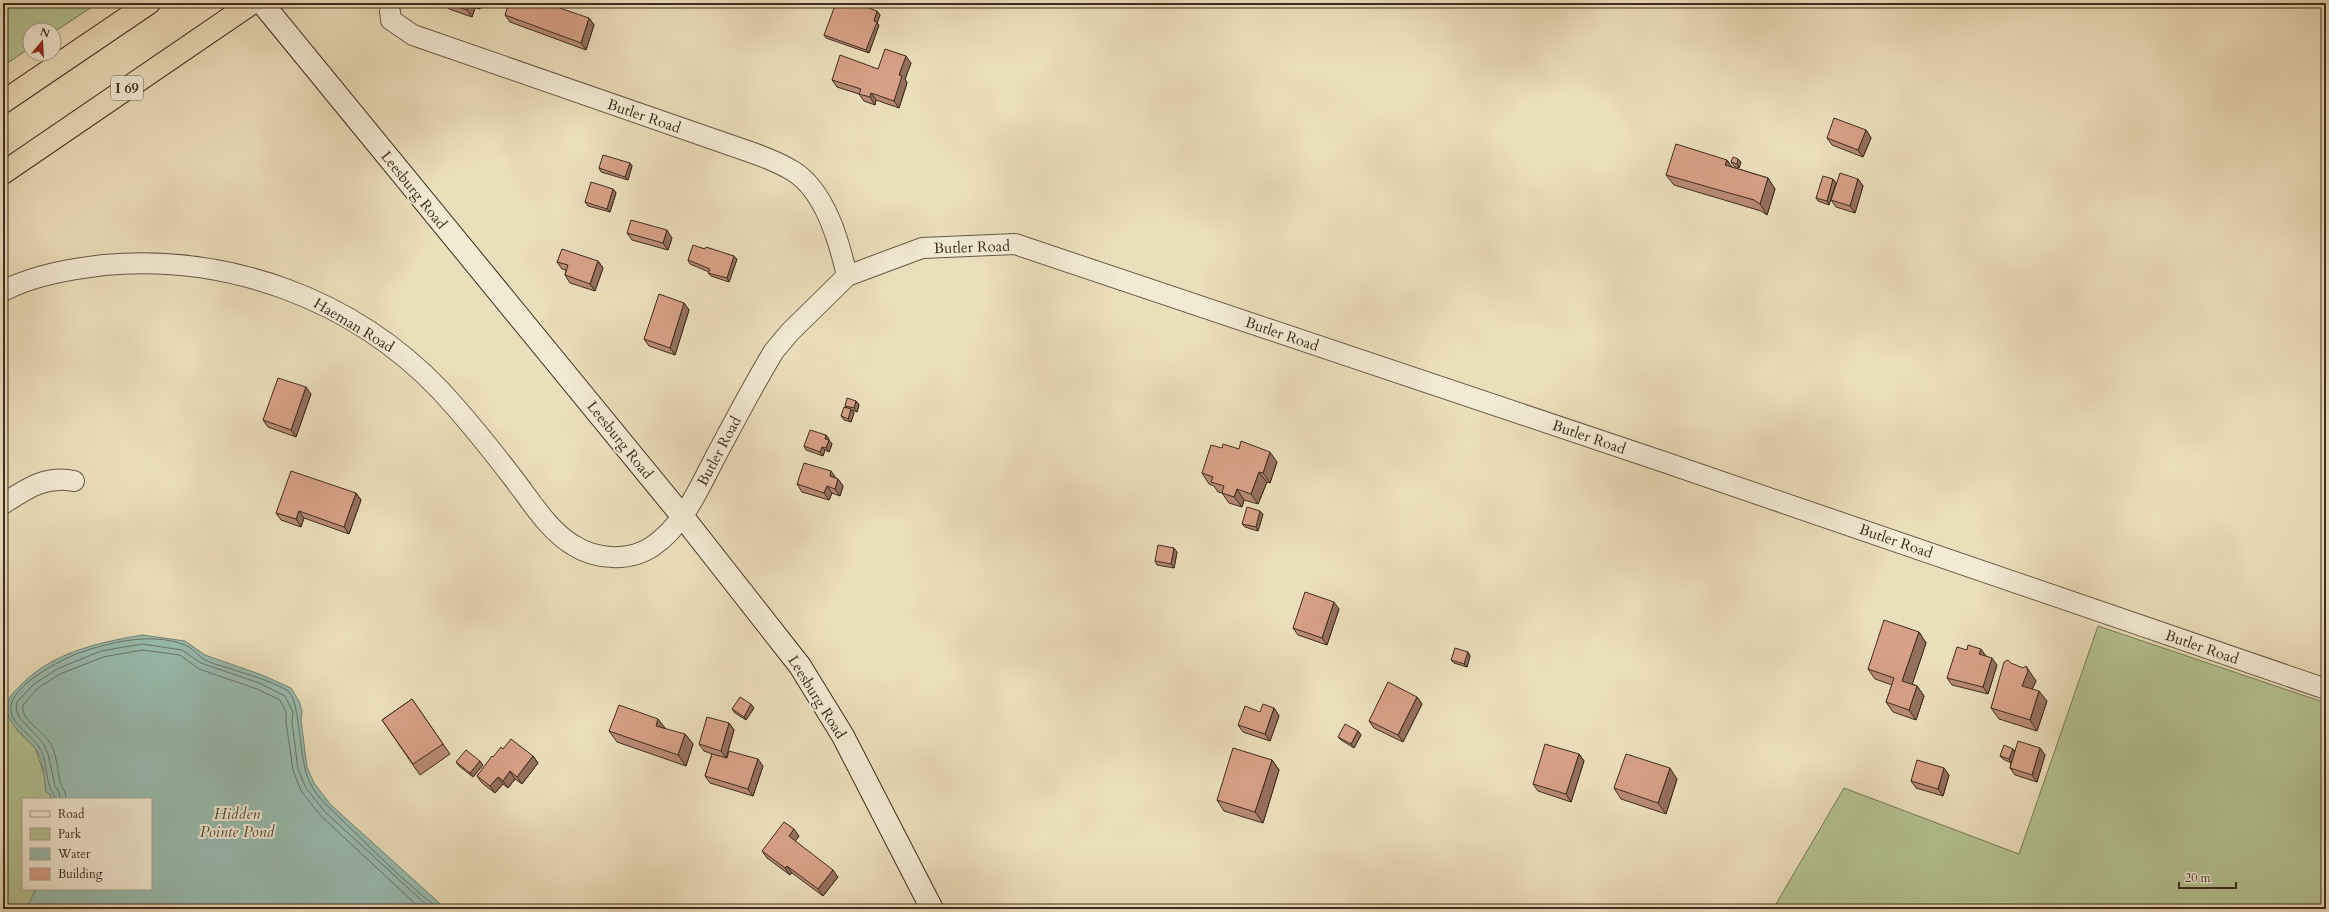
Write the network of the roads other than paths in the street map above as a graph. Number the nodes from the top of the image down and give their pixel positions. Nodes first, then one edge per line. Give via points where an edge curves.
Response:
1 (149, 3) edge
2 (252, 3) edge
3 (262, 3) edge
4 (390, 12) dead end
5 (3, 102) edge
6 (3, 173) edge
7 (846, 276) junction
8 (3, 291) edge
9 (74, 481) dead end
10 (3, 504) edge
11 (683, 517) junction
12 (2326, 689) edge
13 (930, 908) edge

1 - 5 highway
2 - 6 highway, I 69
3 - 11 main road, Leesburg Road
4 - 7 street, Butler Road via 392,20 398,26 419,38 753,153 794,171 807,184 838,237
7 - 11 street, Butler Road via 774,351
7 - 12 street, Butler Road via 922,248 1015,244 1664,462
8 - 11 street, Haeman Road via 69,269 143,262 194,266 251,276 313,299 365,327 404,355 473,427 560,536 574,546 590,554 608,558 628,556 653,546
9 - 10 street via 52,479 32,486
11 - 13 main road, Leesburg Road via 763,617 822,700 843,736

